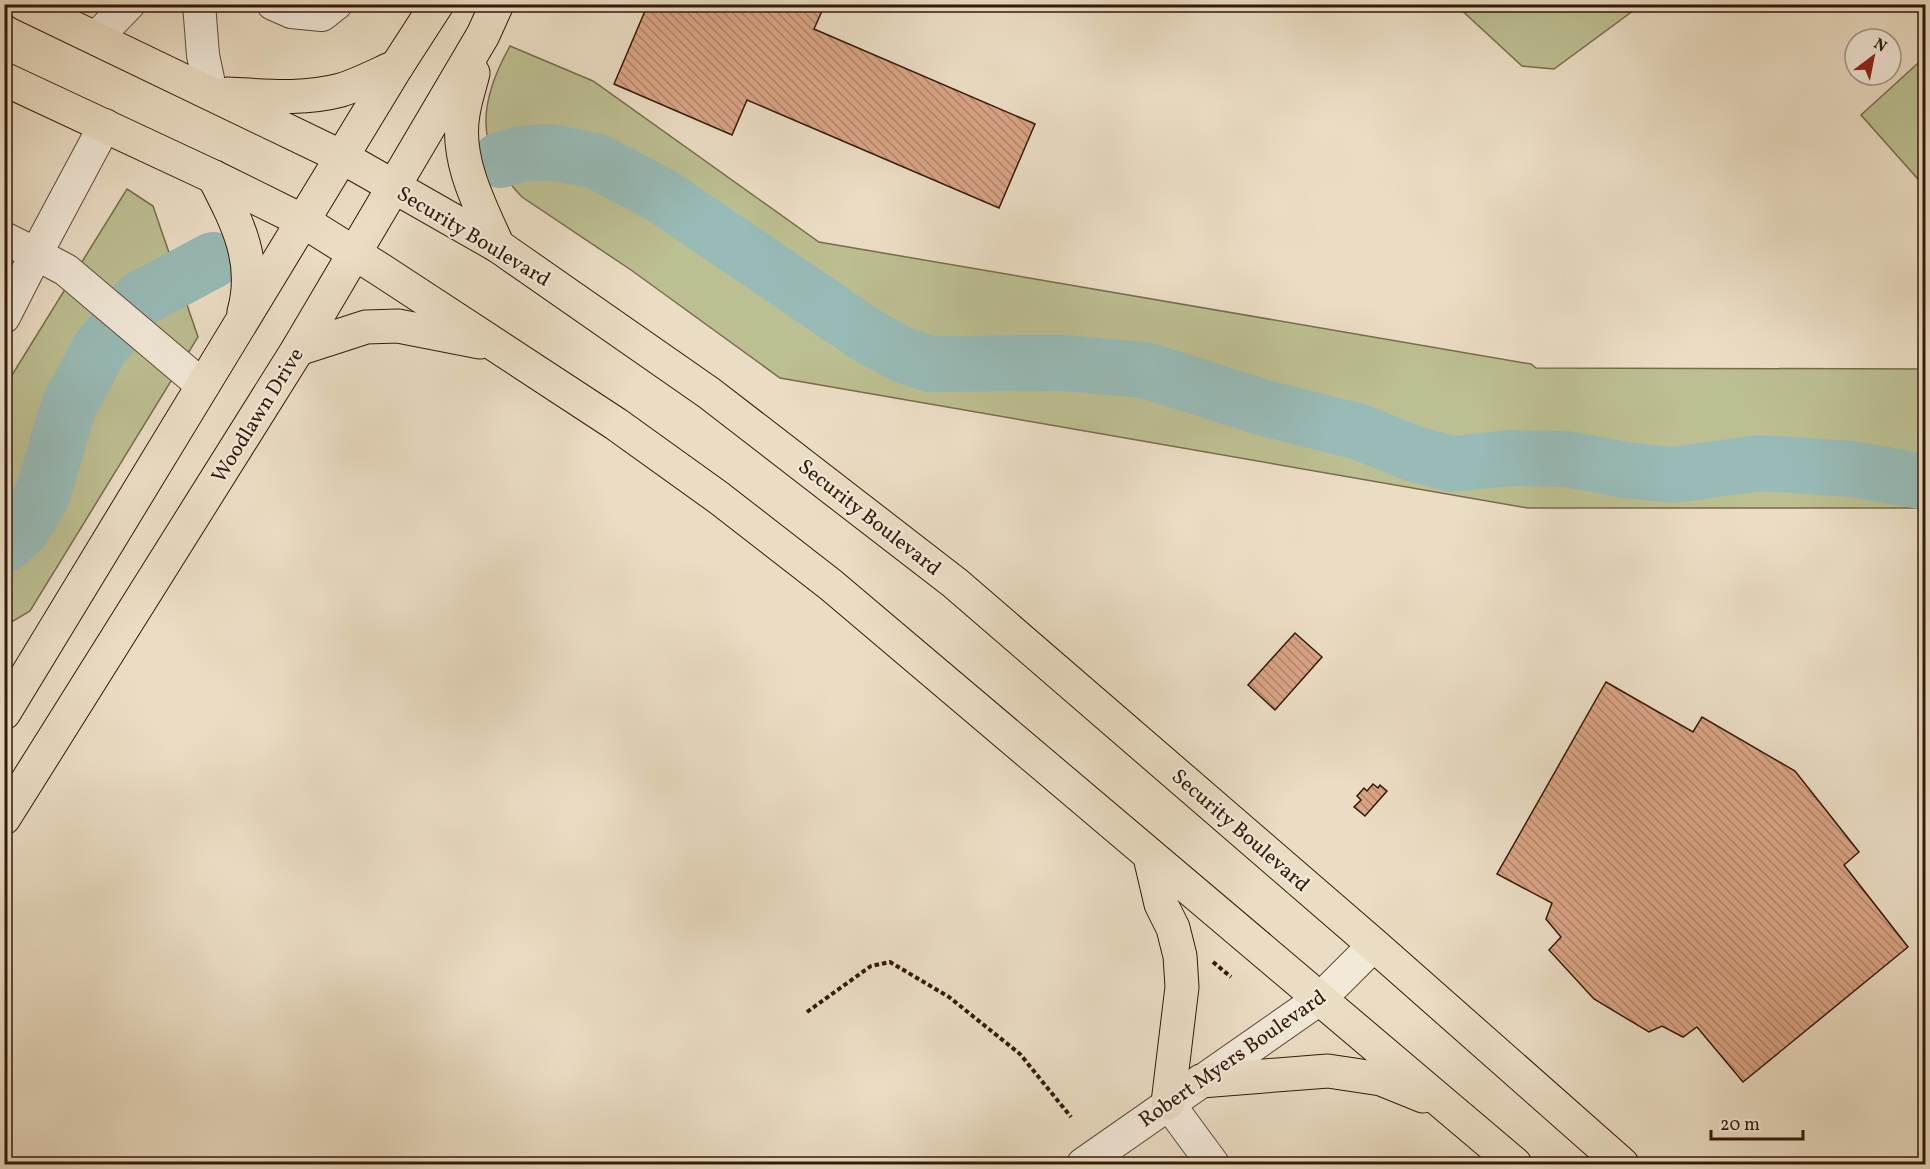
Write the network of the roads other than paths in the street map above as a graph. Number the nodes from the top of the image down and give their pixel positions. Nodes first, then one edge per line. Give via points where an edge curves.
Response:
1 (24, 4) edge
2 (129, 4) edge
3 (199, 4) edge
4 (273, 4) edge
5 (336, 4) edge
6 (437, 4) edge
7 (497, 4) edge
8 (483, 35) junction
9 (96, 38) junction
10 (398, 66) junction
11 (4, 79) edge
12 (211, 93) junction
13 (105, 126) junction
14 (342, 157) junction
15 (214, 177) junction
16 (394, 188) junction
17 (303, 221) junction
18 (4, 238) edge
19 (498, 246) junction
20 (356, 253) junction
21 (36, 254) junction
22 (4, 317) edge
23 (240, 325) junction
24 (496, 346) junction
25 (298, 349) junction
26 (203, 386) junction
27 (4, 713) edge
28 (4, 818) edge
29 (1150, 857) junction
30 (1374, 945) junction
31 (1321, 998) junction
32 (1201, 1081) junction
33 (1168, 1104) junction
34 (1447, 1106) junction
35 (1083, 1164) edge
36 (1213, 1164) edge
37 (1515, 1164) edge
38 (1622, 1164) edge

1 - 9 main road, Security Boulevard
2 - 9 street
3 - 12 street
4 - 5 street via 291,12 322,15
6 - 10 main road
7 - 8 main road, Woodlawn Drive
8 - 16 main road, Woodlawn Drive
8 - 19 main road via 462,115 463,144 470,179
9 - 12 main road, Security Boulevard
10 - 12 main road via 340,90 314,95 287,98
10 - 14 main road
11 - 13 main road
12 - 14 main road, Security Boulevard
13 - 15 main road
13 - 21 street
14 - 16 main road, Security Boulevard
14 - 17 main road
15 - 17 main road
15 - 23 main road via 237,222 248,268 250,291
16 - 19 main road, Security Boulevard
16 - 20 main road, Woodlawn Drive
17 - 20 main road
17 - 23 main road
18 - 21 street
19 - 30 main road, Security Boulevard via 709,393 955,583
20 - 24 main road
20 - 25 main road, Woodlawn Drive
21 - 22 street
21 - 26 street via 66,270
23 - 26 main road
24 - 25 main road via 398,326 366,327
24 - 29 main road via 710,491 831,585
25 - 28 main road, Woodlawn Drive
26 - 27 main road
29 - 31 main road
29 - 33 main road via 1158,897 1173,928 1182,987
30 - 31 street, Robert Myers Boulevard
30 - 38 main road, Security Boulevard
31 - 32 street, Robert Myers Boulevard
31 - 34 main road
32 - 33 street, Robert Myers Boulevard
32 - 34 main road via 1328,1071 1381,1079
33 - 35 street, Robert Myers Boulevard
33 - 36 street
34 - 37 main road

